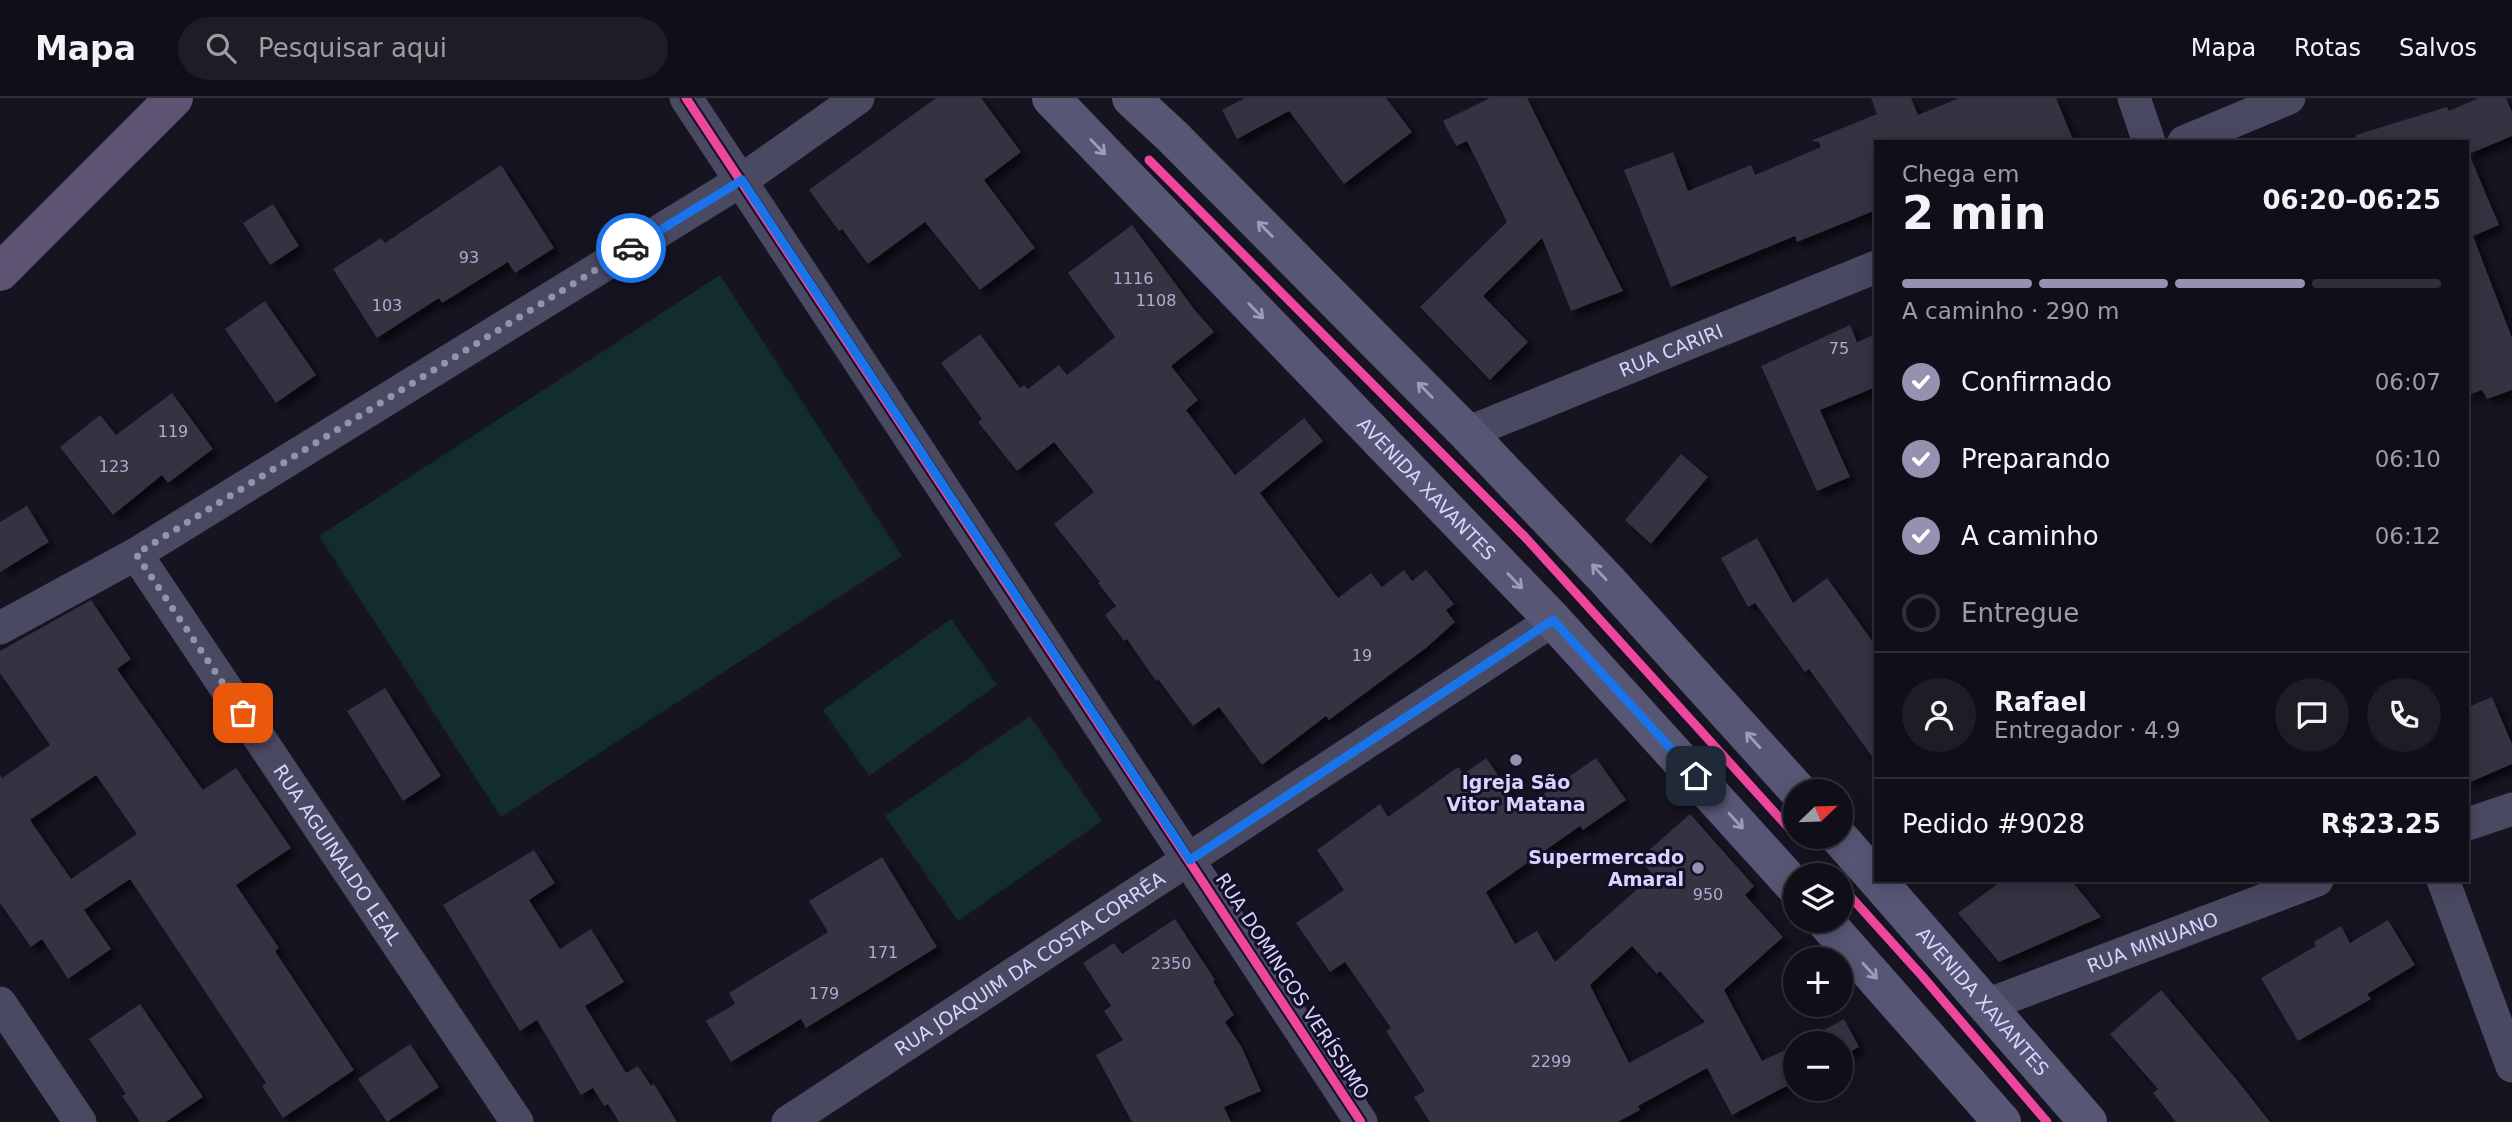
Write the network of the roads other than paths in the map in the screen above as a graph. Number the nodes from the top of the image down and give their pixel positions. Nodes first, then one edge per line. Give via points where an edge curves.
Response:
1 (174, 98) edge
2 (686, 98) edge
3 (859, 98) edge
4 (1051, 98) edge
5 (1131, 98) edge
6 (2134, 98) edge
7 (2289, 98) edge
8 (2148, 140) edge
9 (2189, 140) edge
10 (742, 180) junction
11 (1874, 268) edge
12 (0, 272) edge
13 (1467, 433) junction
14 (136, 554) junction
15 (1553, 620) junction
16 (0, 628) edge
17 (1787, 779) edge
18 (2512, 808) edge
19 (2469, 824) edge
20 (1850, 849) edge
21 (1190, 860) junction
22 (1783, 874) edge
23 (1874, 877) edge
24 (1879, 882) edge
25 (2312, 882) edge
26 (2444, 882) edge
27 (1835, 933) edge
28 (0, 1003) edge
29 (1987, 1004) junction
30 (2512, 1066) edge
31 (80, 1122) edge
32 (517, 1122) edge
33 (788, 1122) edge
34 (1361, 1122) edge
35 (2002, 1122) edge
36 (2088, 1122) edge

1 - 12 main road
2 - 10 street, RUA DOMINGOS VERÍSSIMO
3 - 10 street
4 -> 15 main road, AVENIDA XAVANTES
13 -> 5 main road
6 - 8 street
7 - 9 street
10 - 14 street
10 - 21 street, RUA DOMINGOS VERÍSSIMO
11 - 13 street, RUA CARIRI
17 -> 13 main road
14 - 16 street
14 - 32 street, RUA AGUINALDO LEAL
15 - 21 street, RUA JOAQUIM DA COSTA CORRÊA
15 -> 22 main road, AVENIDA XAVANTES
18 - 19 street
20 - 23 main road, AVENIDA XAVANTES
21 - 33 street, RUA JOAQUIM DA COSTA CORRÊA
21 - 34 street, RUA DOMINGOS VERÍSSIMO
24 - 29 main road, AVENIDA XAVANTES
25 - 29 street, RUA MINUANO
26 - 30 street
27 -> 35 main road
28 - 31 street
29 - 36 main road, AVENIDA XAVANTES

